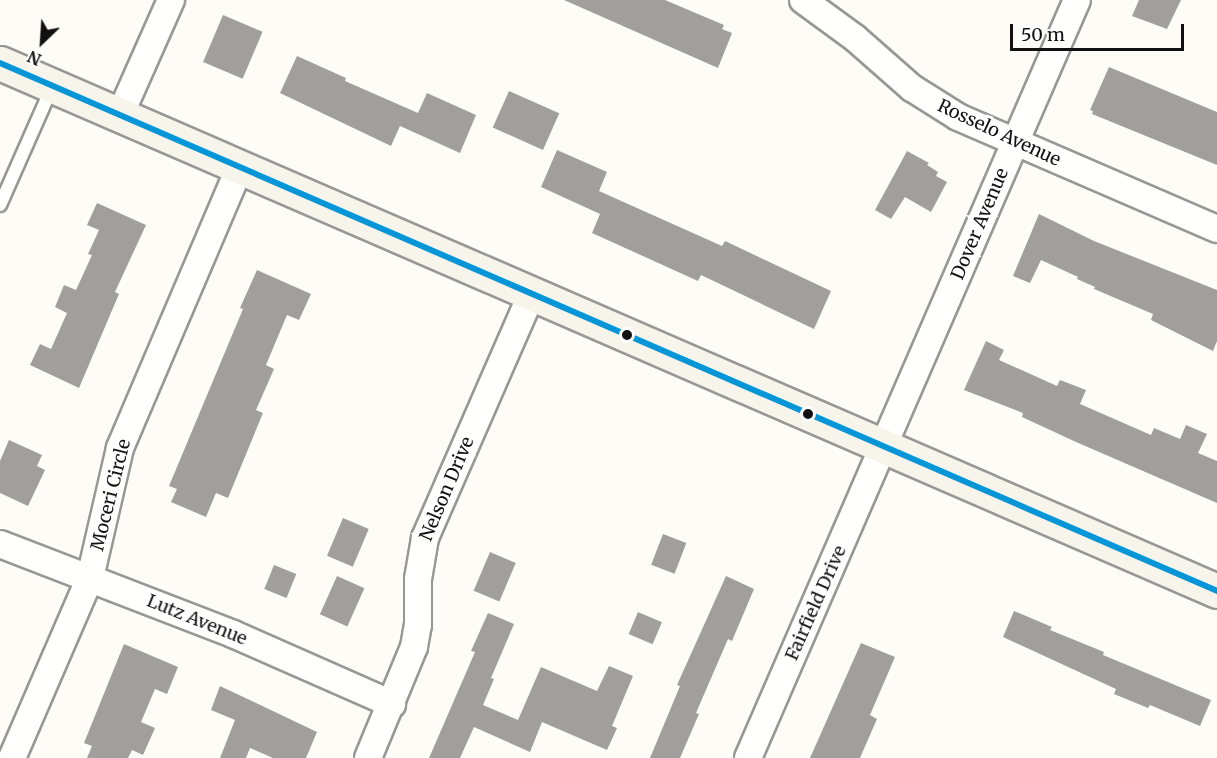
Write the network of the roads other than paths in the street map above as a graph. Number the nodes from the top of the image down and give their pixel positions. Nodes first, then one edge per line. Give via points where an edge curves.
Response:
1 (171, 0) edge
2 (803, 0) edge
3 (1077, 0) edge
4 (0, 63) edge
5 (52, 86) junction
6 (120, 115) junction
7 (1015, 143) junction
8 (240, 167) junction
9 (0, 205) edge
10 (1217, 229) edge
11 (531, 294) junction
12 (884, 448) junction
13 (0, 544) edge
14 (90, 578) junction
15 (1217, 591) edge
16 (392, 704) junction
17 (12, 758) edge
18 (368, 758) edge
19 (748, 758) edge

1 - 6 street
2 - 7 street, Rosselo Avenue via 920,93 958,117
3 - 7 street, Dover Avenue
4 - 5 main road
5 - 6 main road
5 - 9 lane
6 - 8 main road
7 - 10 street, Rosselo Avenue
7 - 12 street, Dover Avenue
8 - 11 main road
8 - 14 street, Moceri Circle via 120,448
11 - 12 main road
11 - 16 street, Nelson Drive via 425,538 414,647
12 - 15 main road
12 - 19 street, Fairfield Drive
13 - 14 street, Lutz Avenue
14 - 16 street, Lutz Avenue via 233,634
14 - 17 street, Moceri Circle
16 - 18 street, Nelson Drive

